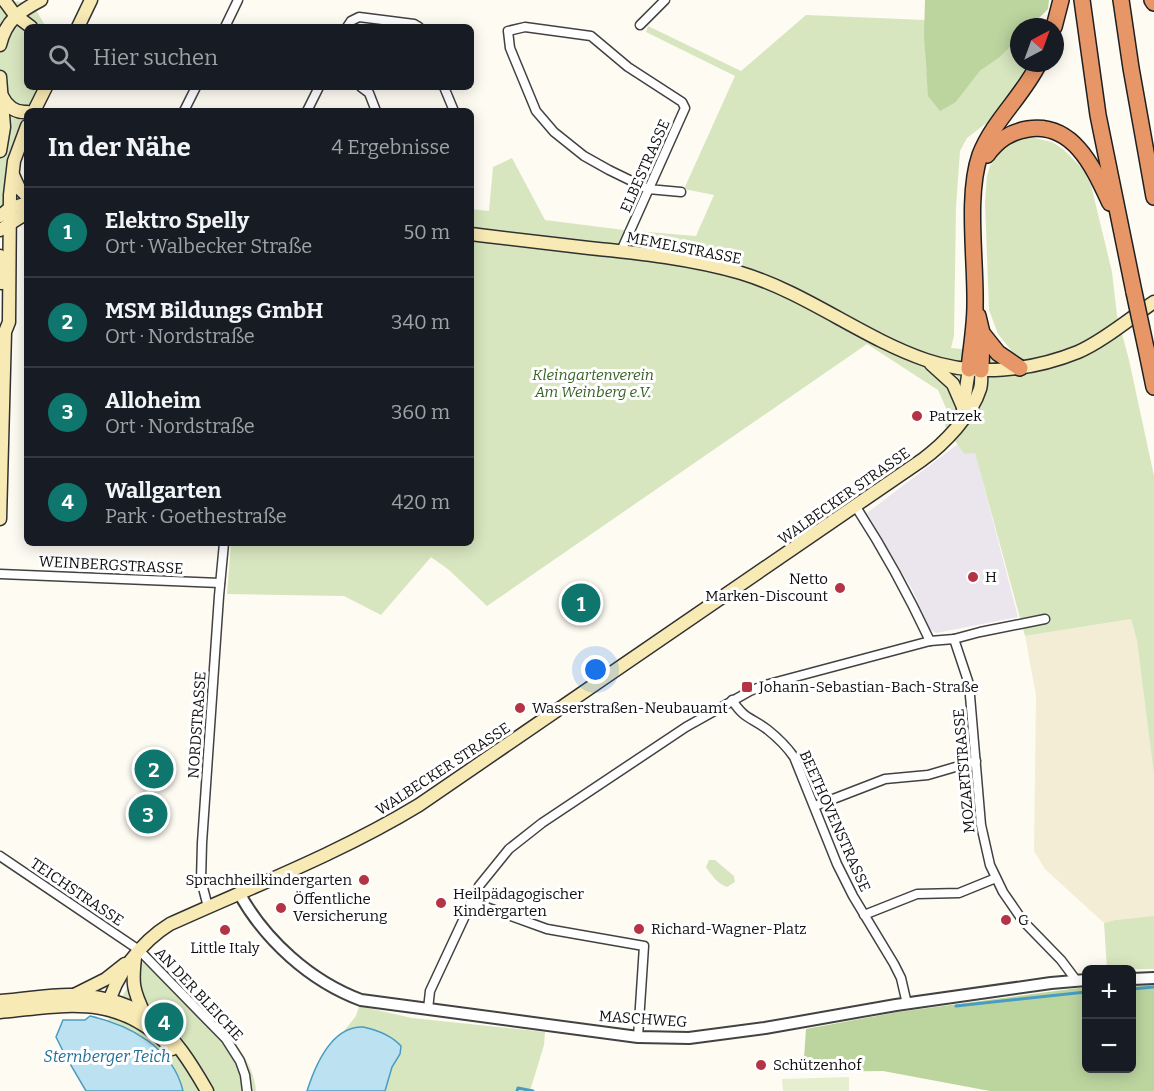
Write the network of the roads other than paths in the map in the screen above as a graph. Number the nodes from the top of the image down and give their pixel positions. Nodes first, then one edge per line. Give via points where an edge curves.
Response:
1 (4, 0) edge
2 (41, 0) edge
3 (91, 0) edge
4 (238, 0) edge
5 (665, 0) edge
6 (1061, 0) edge
7 (1082, 0) edge
8 (1122, 0) edge
9 (15, 15) junction
10 (1056, 18) edge
11 (3, 22) edge
12 (27, 24) edge
13 (79, 24) edge
14 (226, 24) edge
15 (348, 24) edge
16 (414, 24) edge
17 (640, 25) dead end
18 (0, 45) edge
19 (1034, 72) edge
20 (0, 77) edge
21 (43, 90) edge
22 (194, 90) edge
23 (318, 90) edge
24 (366, 90) edge
25 (445, 90) edge
26 (1, 95) edge
27 (33, 108) edge
28 (186, 108) edge
29 (308, 108) edge
30 (375, 108) edge
31 (453, 108) edge
32 (24, 111) edge
33 (24, 132) edge
34 (0, 148) edge
35 (12, 173) junction
36 (1154, 177) edge
37 (973, 188) junction
38 (648, 189) junction
39 (681, 192) dead end
40 (24, 193) edge
41 (1154, 195) edge
42 (24, 205) edge
43 (24, 214) edge
44 (5, 220) edge
45 (1121, 228) junction
46 (474, 234) edge
47 (621, 251) junction
48 (0, 256) edge
49 (1, 270) edge
50 (1154, 302) edge
51 (975, 308) junction
52 (5, 332) junction
53 (982, 333) junction
54 (928, 361) junction
55 (1020, 368) junction
56 (975, 369) junction
57 (1154, 387) edge
58 (963, 412) junction
59 (1, 485) edge
60 (856, 507) junction
61 (0, 519) edge
62 (224, 546) edge
63 (0, 574) edge
64 (220, 583) junction
65 (1045, 620) dead end
66 (954, 639) junction
67 (930, 641) junction
68 (732, 700) junction
69 (976, 761) junction
70 (815, 806) junction
71 (0, 855) edge
72 (996, 878) junction
73 (239, 893) junction
74 (472, 902) junction
75 (208, 907) junction
76 (864, 915) junction
77 (137, 953) junction
78 (1154, 978) edge
79 (1136, 979) edge
80 (1081, 980) edge
81 (74, 995) junction
82 (0, 1000) edge
83 (109, 1004) junction
84 (907, 1004) junction
85 (428, 1009) junction
86 (0, 1012) edge
87 (145, 1014) junction
88 (638, 1036) junction
89 (198, 1091) edge
90 (207, 1091) edge
91 (247, 1091) edge

1 - 9 main road
2 - 9 main road
3 - 13 main road
4 - 14 street
5 - 17 street
6 - 10 highway
7 - 45 highway via 1098,115
8 - 41 highway
9 - 11 main road
9 - 12 main road
11 - 18 main road
15 - 16 street via 359,17
19 - 37 highway via 984,145
20 - 26 main road
21 - 27 main road
22 - 28 street
23 - 29 street
24 - 30 street
25 - 31 street
26 - 32 main road via 15,111
26 - 34 main road via 4,127
33 - 35 main road
35 - 40 main road
35 - 44 main road
36 - 41 highway
37 - 45 highway via 987,155 1008,134 1033,128 1056,132 1086,157
37 - 51 highway
38 - 38 street, ELBESTRASSE via 686,108 682,102 628,67 591,36 525,27 508,32 510,48 540,117 584,156
38 - 39 street
38 - 47 street, ELBESTRASSE
42 - 44 main road
43 - 44 main road
44 - 52 main road via 9,322
45 - 57 highway, bridge
46 - 47 main road, MEMELSTRASSE
47 - 54 main road, MEMELSTRASSE via 744,274
48 - 49 main road
49 - 52 main road
50 - 55 main road, MEMELSTRASSE via 1088,347
51 - 53 highway
51 - 56 highway
52 - 59 main road
53 - 55 highway via 998,353
53 - 56 highway
54 - 56 main road, MEMELSTRASSE
54 - 58 main road via 953,384
55 - 56 main road, MEMELSTRASSE
56 - 58 main road, WALBECKER STRASSE via 980,389 971,408
58 - 60 main road, WALBECKER STRASSE via 940,447
59 - 61 main road
60 - 67 street via 896,573
60 - 73 main road, WALBECKER STRASSE via 418,805 349,844
62 - 64 street, NORDSTRASSE
63 - 64 street, WEINBERGSTRASSE
64 - 75 street, NORDSTRASSE via 201,879
65 - 66 street
66 - 67 street
66 - 69 street, MOZARTSTRASSE via 969,684
67 - 68 street via 765,685
68 - 70 street, BEETHOVENSTRASSE via 741,714 770,731 795,757
68 - 74 street via 527,834 502,856
69 - 70 street via 928,775 885,779
69 - 72 street, MOZARTSTRASSE via 982,833
70 - 76 street, BEETHOVENSTRASSE via 837,864
71 - 77 street, TEICHSTRASSE
72 - 76 street via 959,893 917,894
72 - 80 street, MOZARTSTRASSE via 1023,921
73 - 75 main road, WALBECKER STRASSE
73 - 85 street, MASCHWEG via 268,934 329,986 361,1000
74 - 85 street via 430,991
74 - 88 street via 547,929 644,946
75 - 77 main road, WALBECKER STRASSE via 159,931
76 - 84 street, BEETHOVENSTRASSE via 901,978
77 - 81 main road via 106,979
77 - 83 main road, WALBECKER STRASSE
77 - 87 main road via 134,993
77 - 91 street, AN DER BLEICHE via 226,1039 240,1061
78 - 79 street
80 - 84 street, MASCHWEG
81 - 82 main road
81 - 83 main road
83 - 86 main road
83 - 87 main road via 124,1003
83 - 89 main road via 163,1040
84 - 88 street, MASCHWEG via 689,1038
85 - 88 street, MASCHWEG
87 - 90 main road via 174,1040

